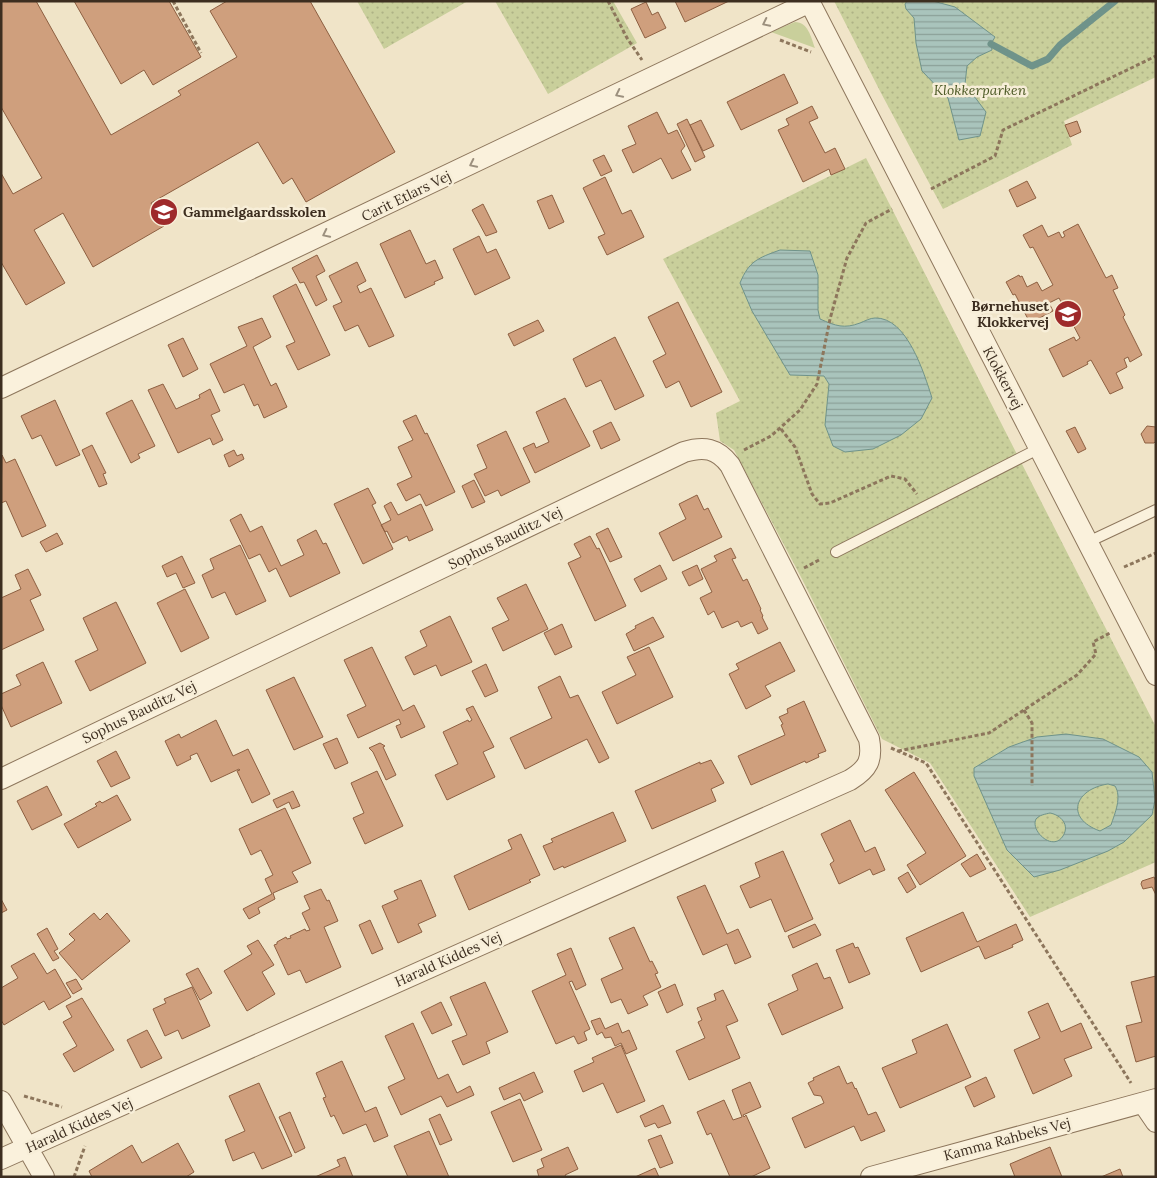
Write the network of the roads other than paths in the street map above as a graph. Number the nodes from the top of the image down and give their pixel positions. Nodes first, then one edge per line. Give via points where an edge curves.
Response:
1 (810, 1) edge
2 (1, 388) edge
3 (1040, 448) junction
4 (1156, 510) edge
5 (1088, 542) junction
6 (836, 552) road end
7 (1156, 675) edge
8 (869, 739) joint
9 (1, 778) edge
10 (1, 1101) edge
11 (1150, 1101) edge
12 (1156, 1122) edge
13 (28, 1148) junction
14 (1, 1159) edge
15 (44, 1177) edge
16 (871, 1177) edge

1 -> 2 street, Carit Etlars Vej
1 - 3 street, Klokkervej
3 - 5 street, Klokkervej
3 - 6 lane
4 - 5 lane
5 - 7 street, Klokkervej
8 - 9 street, Sophus Bauditz Vej via 730,465 707,448 684,452
8 - 13 street, Harald Kiddes Vej via 868,763 850,780
10 - 13 street
11 - 12 street
11 - 16 street, Kamma Rahbeks Vej
13 - 14 street, Harald Kiddes Vej
13 - 15 street

